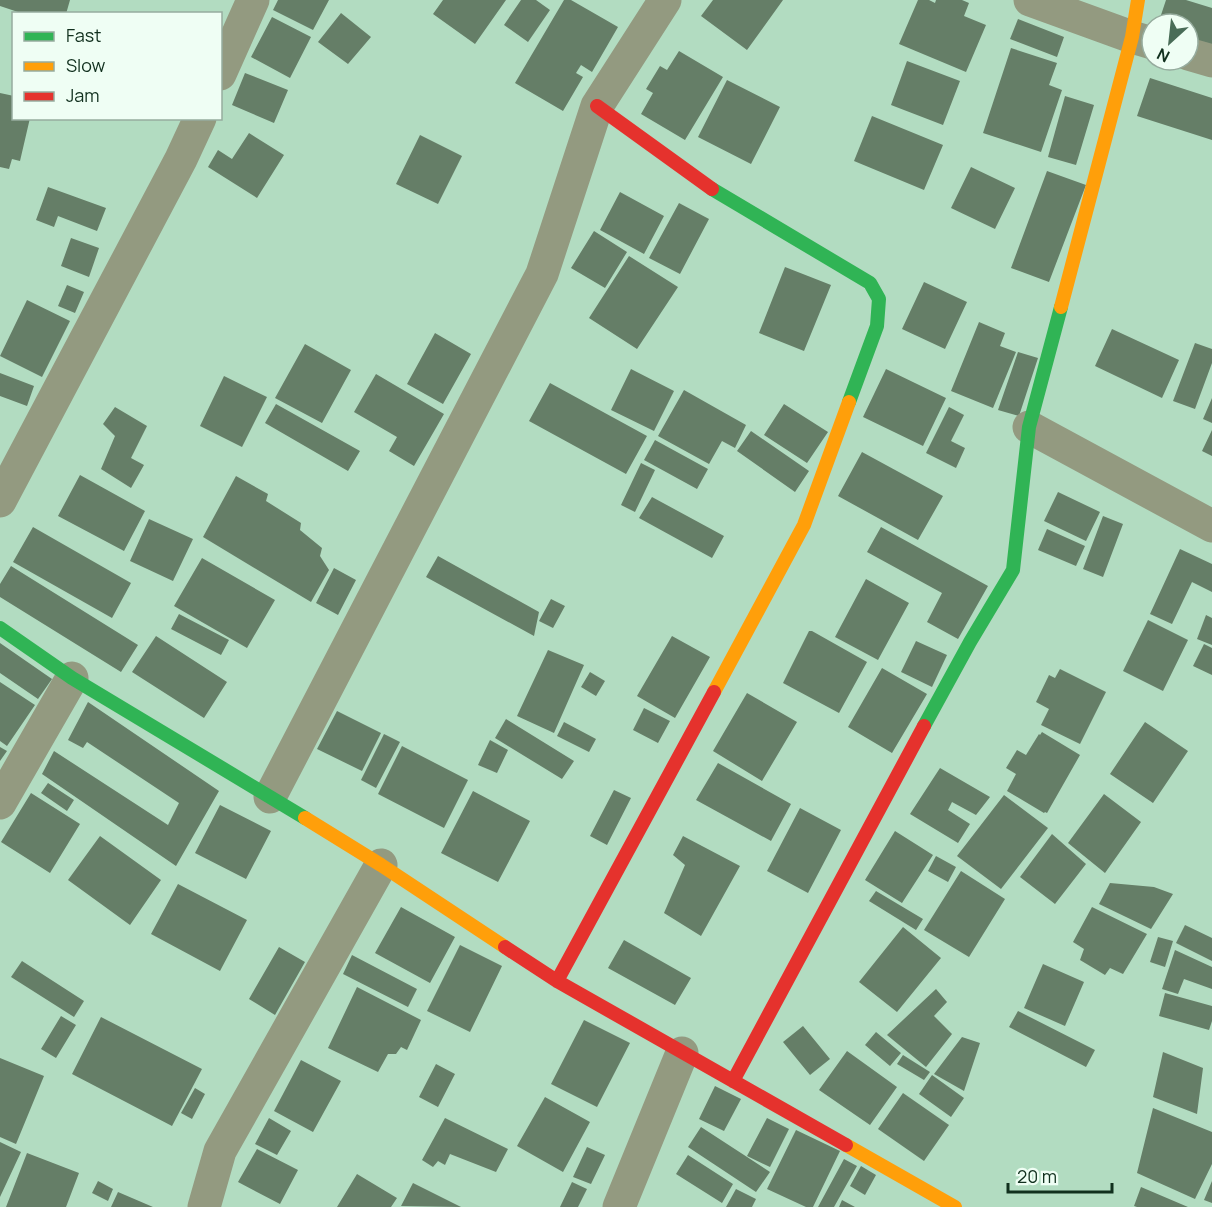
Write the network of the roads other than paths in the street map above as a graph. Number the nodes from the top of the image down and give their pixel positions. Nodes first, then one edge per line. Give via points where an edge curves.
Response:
1 (253, 0) edge
2 (665, 0) edge
3 (1030, 0) edge
4 (1138, 0) edge
5 (1140, 20) edge
6 (1140, 39) edge
7 (1140, 47) edge
8 (222, 70) edge
9 (597, 106) junction
10 (199, 120) edge
11 (1029, 427) junction
12 (0, 501) edge
13 (1212, 526) edge
14 (0, 628) edge
15 (72, 678) junction
16 (270, 796) junction
17 (0, 803) edge
18 (381, 865) junction
19 (557, 981) junction
20 (682, 1053) junction
21 (733, 1081) junction
22 (204, 1207) edge
23 (619, 1207) edge
24 (955, 1207) edge

1 - 8 street
2 - 9 street
3 - 6 street
4 - 5 street
7 - 11 street
9 - 16 street via 542,274
9 - 19 street via 707,186 870,283 879,299 877,326 804,525
10 - 12 street
11 - 13 street
11 - 21 street via 1013,570 970,642
14 - 15 street
15 - 16 street
15 - 17 street
16 - 18 street
18 - 19 street
18 - 22 street via 220,1151
19 - 20 street
20 - 21 street
20 - 23 street
21 - 24 street

